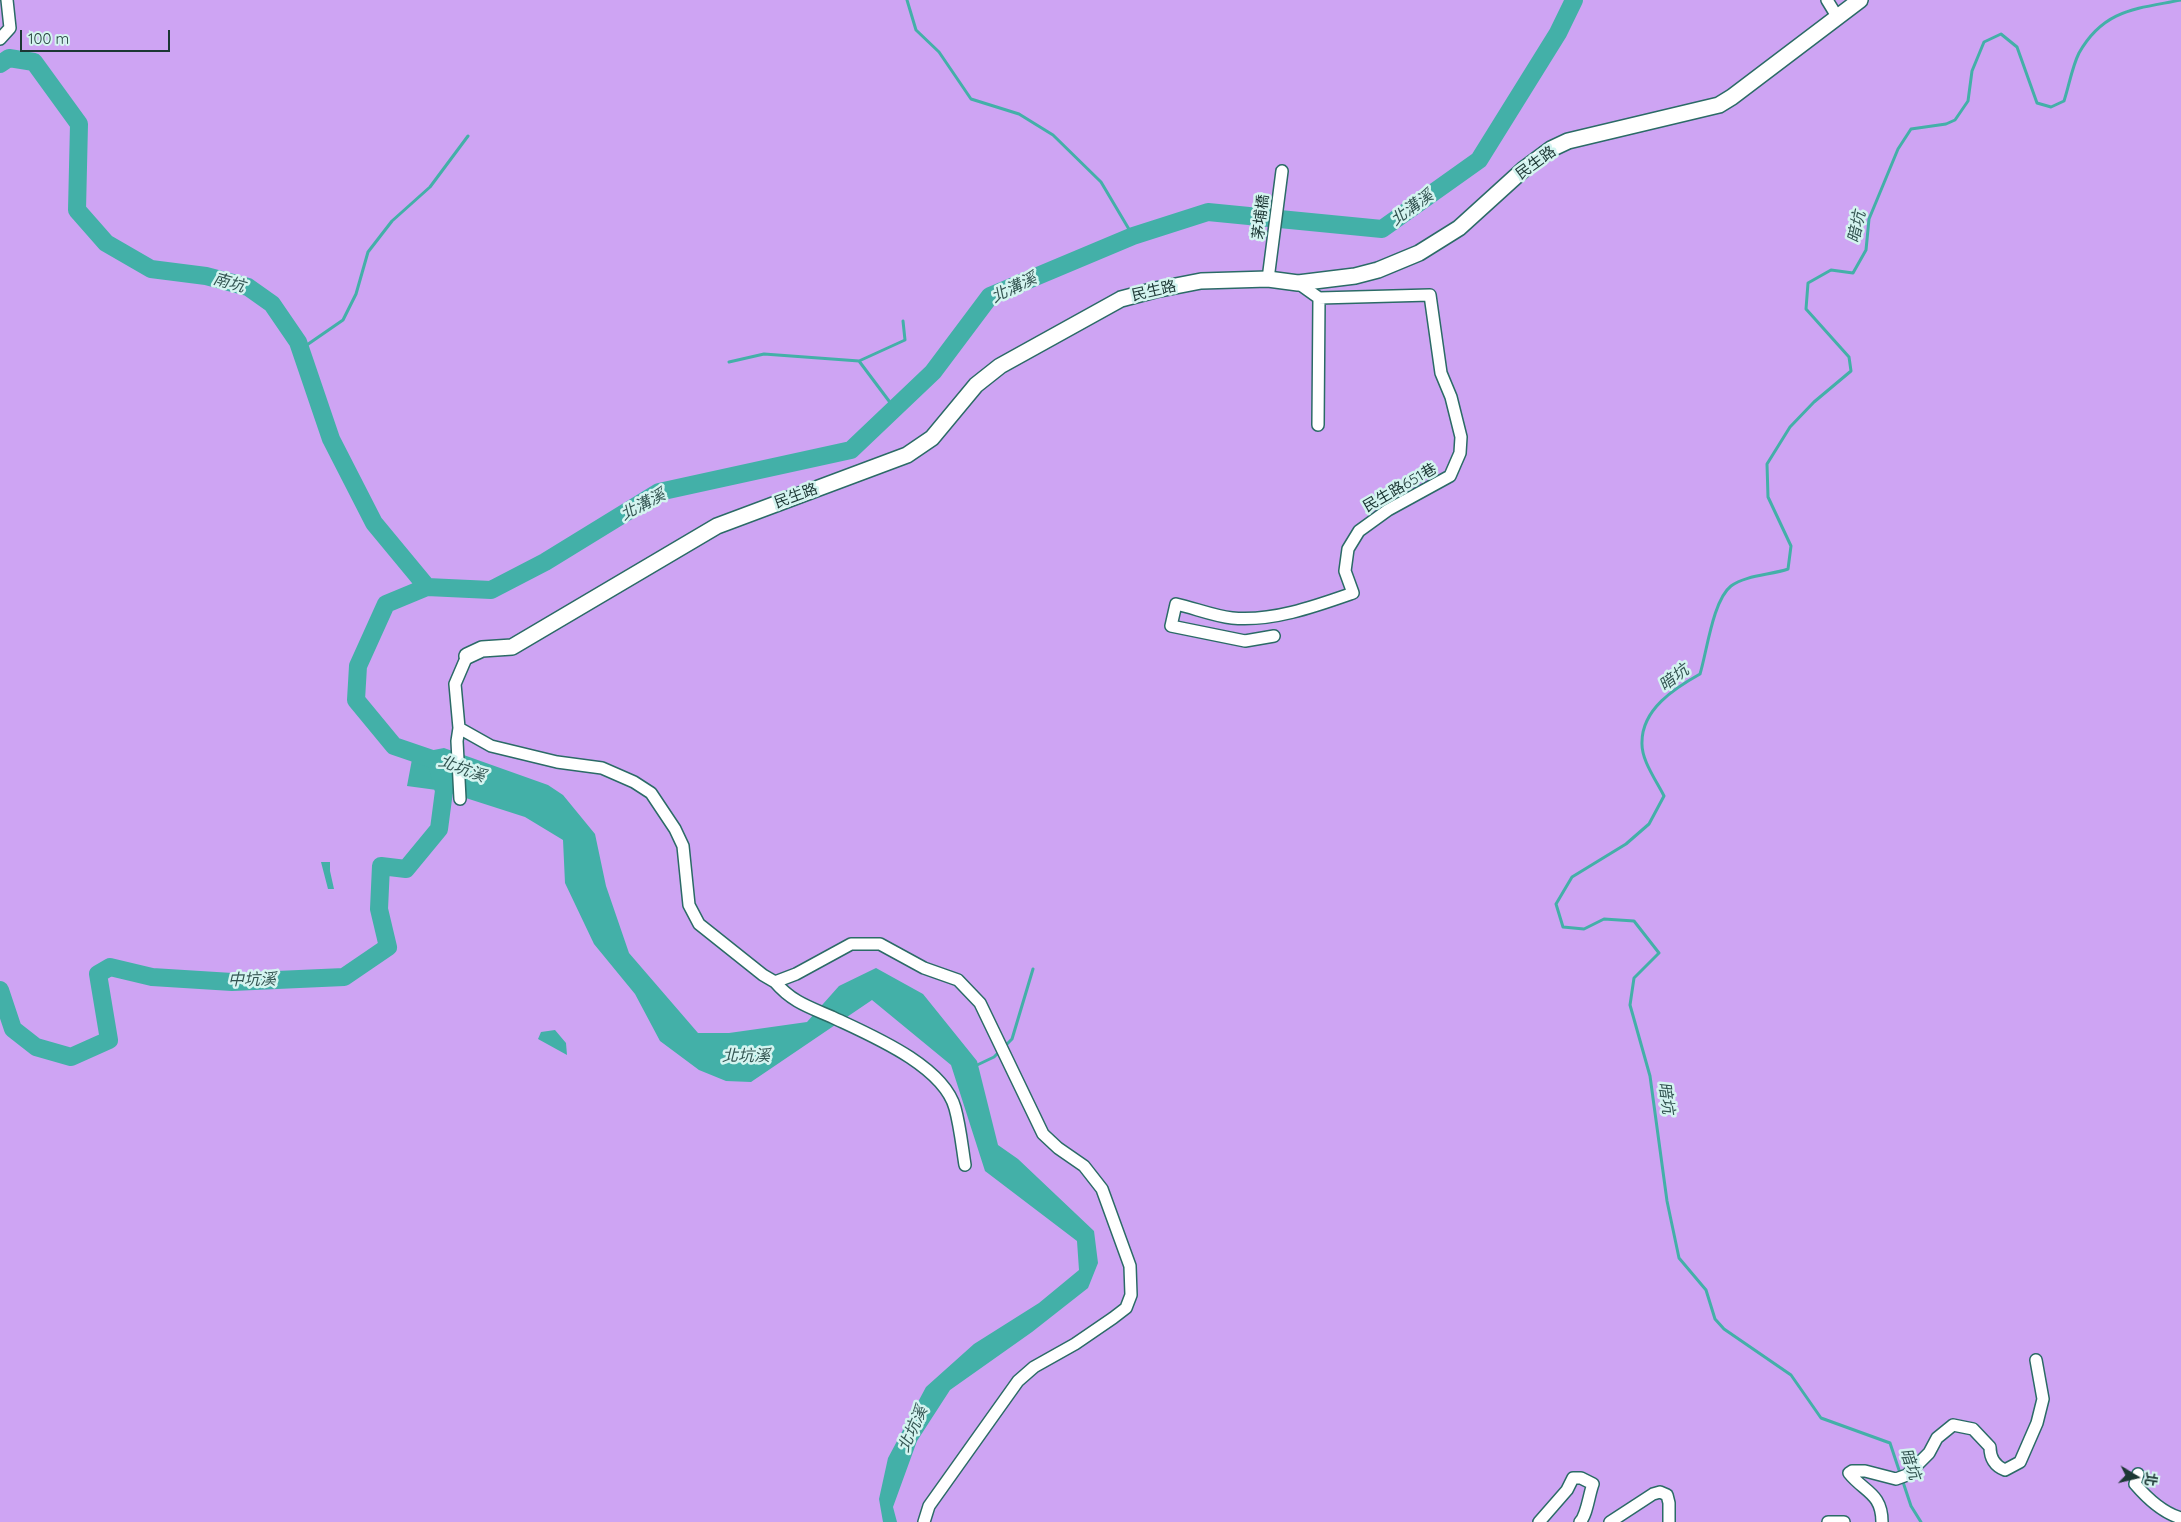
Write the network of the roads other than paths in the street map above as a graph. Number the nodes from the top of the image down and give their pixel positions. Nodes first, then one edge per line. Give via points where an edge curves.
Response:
1 (7, 0) edge
2 (1827, 0) edge
3 (1860, 0) edge
4 (1838, 18) junction
5 (0, 40) edge
6 (1281, 176) dead end
7 (1268, 279) junction
8 (1298, 282) junction
9 (1319, 298) junction
10 (1318, 425) dead end
11 (1274, 636) dead end
12 (467, 656) joint
13 (459, 728) junction
14 (460, 799) dead end
15 (775, 982) junction
16 (965, 1165) dead end
17 (2036, 1360) dead end
18 (2138, 1474) dead end
19 (2181, 1518) edge
20 (924, 1522) edge
21 (1539, 1522) edge
22 (1580, 1522) edge
23 (1610, 1522) edge
24 (1669, 1522) edge
25 (1828, 1522) edge
26 (1844, 1522) edge
27 (1882, 1522) edge

1 - 5 street via 10,28
2 - 4 street
3 - 4 street, 民生路
4 - 8 street, 民生路 via 1719,105 1568,141 1552,149 1459,228 1419,253 1355,276
6 - 7 street, 茅埔橋
7 - 8 street, 民生路
7 - 12 street, 民生路 via 1201,281 1121,299 1000,366 976,385 932,438 906,455 717,526 512,647 482,649
8 - 9 street
9 - 10 street
9 - 11 street, 民生路651巷 via 1430,295 1441,373 1461,437 1460,453 1450,476 1388,510 1359,531 1348,549 1344,570 1353,593 1274,615 1233,618 1176,604 1171,626 1245,641
12 - 13 street via 455,684
13 - 14 street
13 - 15 street via 491,746 557,762 602,768 651,793 675,829 682,846 689,905 699,924
15 - 16 street via 787,996 856,1028 912,1060 943,1085 955,1107
15 - 20 street via 851,944 880,944 924,968 958,980 980,1003 1043,1134 1084,1166 1102,1188 1130,1266 1131,1295 1126,1308 1076,1344 1034,1367 1018,1381 929,1506
17 - 27 street via 2043,1399 2037,1423 2020,1462 2005,1470 1998,1468 1990,1456 1990,1447 1973,1429 1953,1425 1937,1438 1929,1454 1906,1475 1896,1479 1865,1471 1849,1474 1878,1501
18 - 19 street via 2135,1484 2145,1496
21 - 22 street via 1567,1490 1573,1478 1581,1478 1593,1484
23 - 24 street via 1660,1492 1667,1495
25 - 26 street

